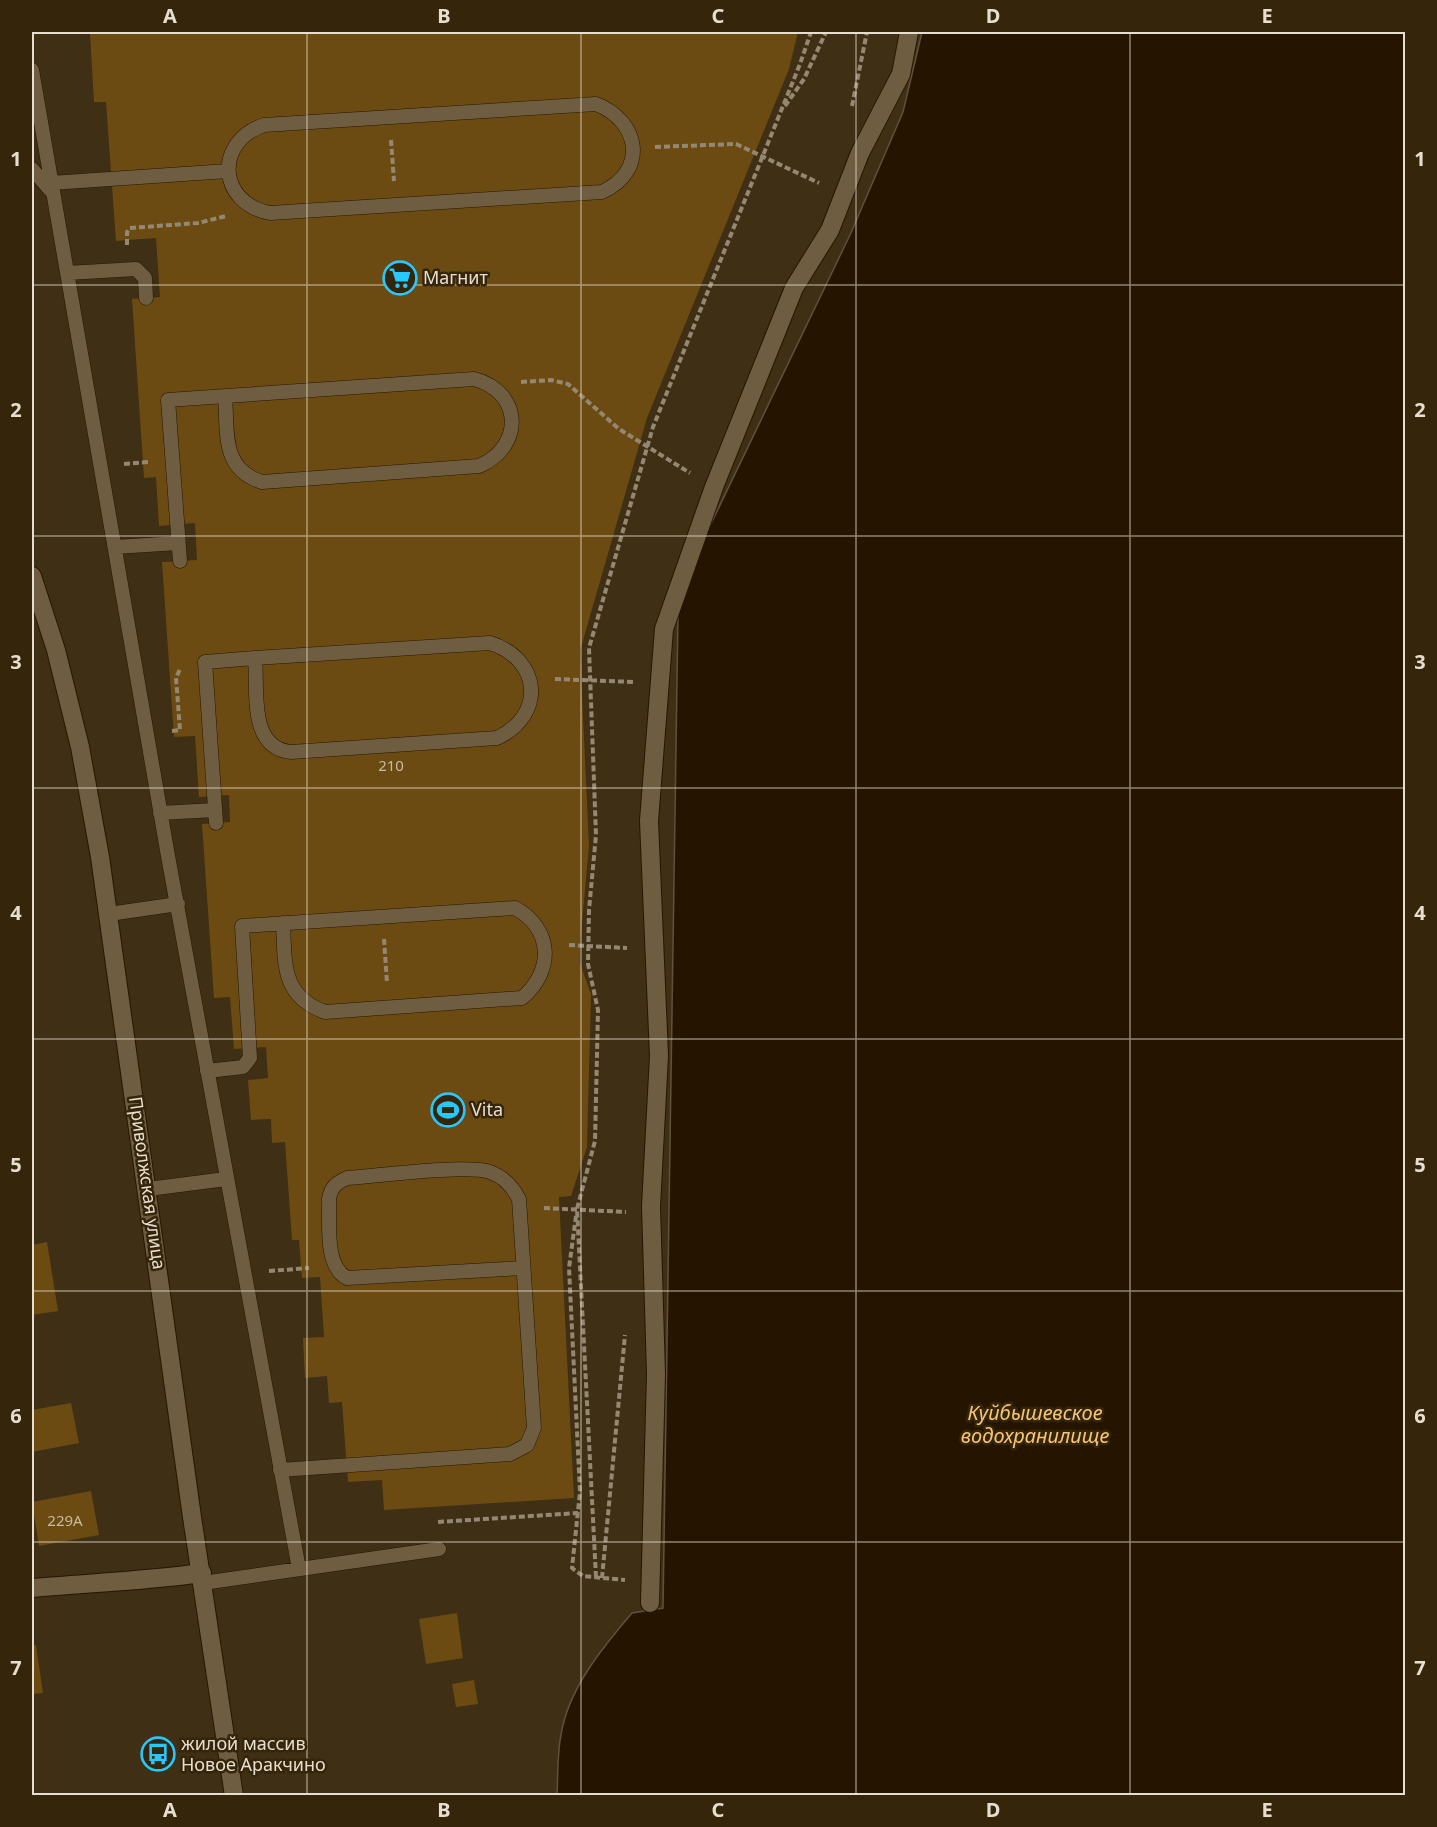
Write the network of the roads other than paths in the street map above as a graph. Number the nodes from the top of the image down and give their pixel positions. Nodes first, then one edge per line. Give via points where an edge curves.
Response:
1 (909, 32) edge
2 (32, 70) edge
3 (32, 169) edge
4 (228, 171) junction
5 (52, 188) junction
6 (67, 273) junction
7 (146, 298) dead end
8 (225, 397) junction
9 (178, 543) junction
10 (115, 547) junction
11 (180, 561) dead end
12 (32, 576) edge
13 (255, 658) junction
14 (160, 813) junction
15 (178, 904) junction
16 (109, 914) junction
17 (283, 923) junction
18 (207, 1071) junction
19 (226, 1179) junction
20 (148, 1190) junction
21 (523, 1268) junction
22 (280, 1470) junction
23 (432, 1550) road end
24 (299, 1569) junction
25 (202, 1578) junction
26 (32, 1588) edge
27 (650, 1603) dead end
28 (234, 1796) edge

1 - 27 street via 901,74 860,153 827,236 794,288 714,487 664,629 649,821 659,1056 651,1206 657,1374
2 - 5 lane
3 - 5 lane
4 - 4 lane via 231,185 247,205 270,213 396,206 602,192 620,182 628,170 633,148 623,120 596,104 264,125 241,138 233,148
4 - 5 lane
5 - 6 lane
6 - 7 lane via 136,269 145,278
6 - 10 lane
8 - 8 lane via 474,380 490,385 507,402 512,417 511,435 502,452 479,466 262,482 240,472 229,452
8 - 9 lane via 168,400
9 - 10 lane
9 - 11 lane
10 - 14 lane
12 - 16 street, Приволжская улица via 56,650 80,747
13 - 13 lane via 490,643 517,656 530,678 532,693 520,722 497,738 281,751 265,740 260,731
13 - 14 lane via 205,662 215,817
14 - 15 lane
15 - 16 lane
15 - 18 lane
16 - 20 street, Приволжская улица
17 - 17 lane via 515,908 532,920 544,944 541,979 522,998 325,1012 300,999 291,986 286,971
17 - 18 lane via 242,926 250,1058 243,1067
18 - 19 lane
19 - 20 lane
19 - 22 lane
20 - 25 street, Приволжская улица
21 - 21 lane via 347,1278 340,1274 333,1259 331,1190 347,1178 489,1172 507,1182 519,1200
21 - 22 lane via 534,1428 527,1445 510,1454
22 - 24 lane
23 - 24 lane
24 - 25 lane
25 - 26 street
25 - 28 street, Приволжская улица

